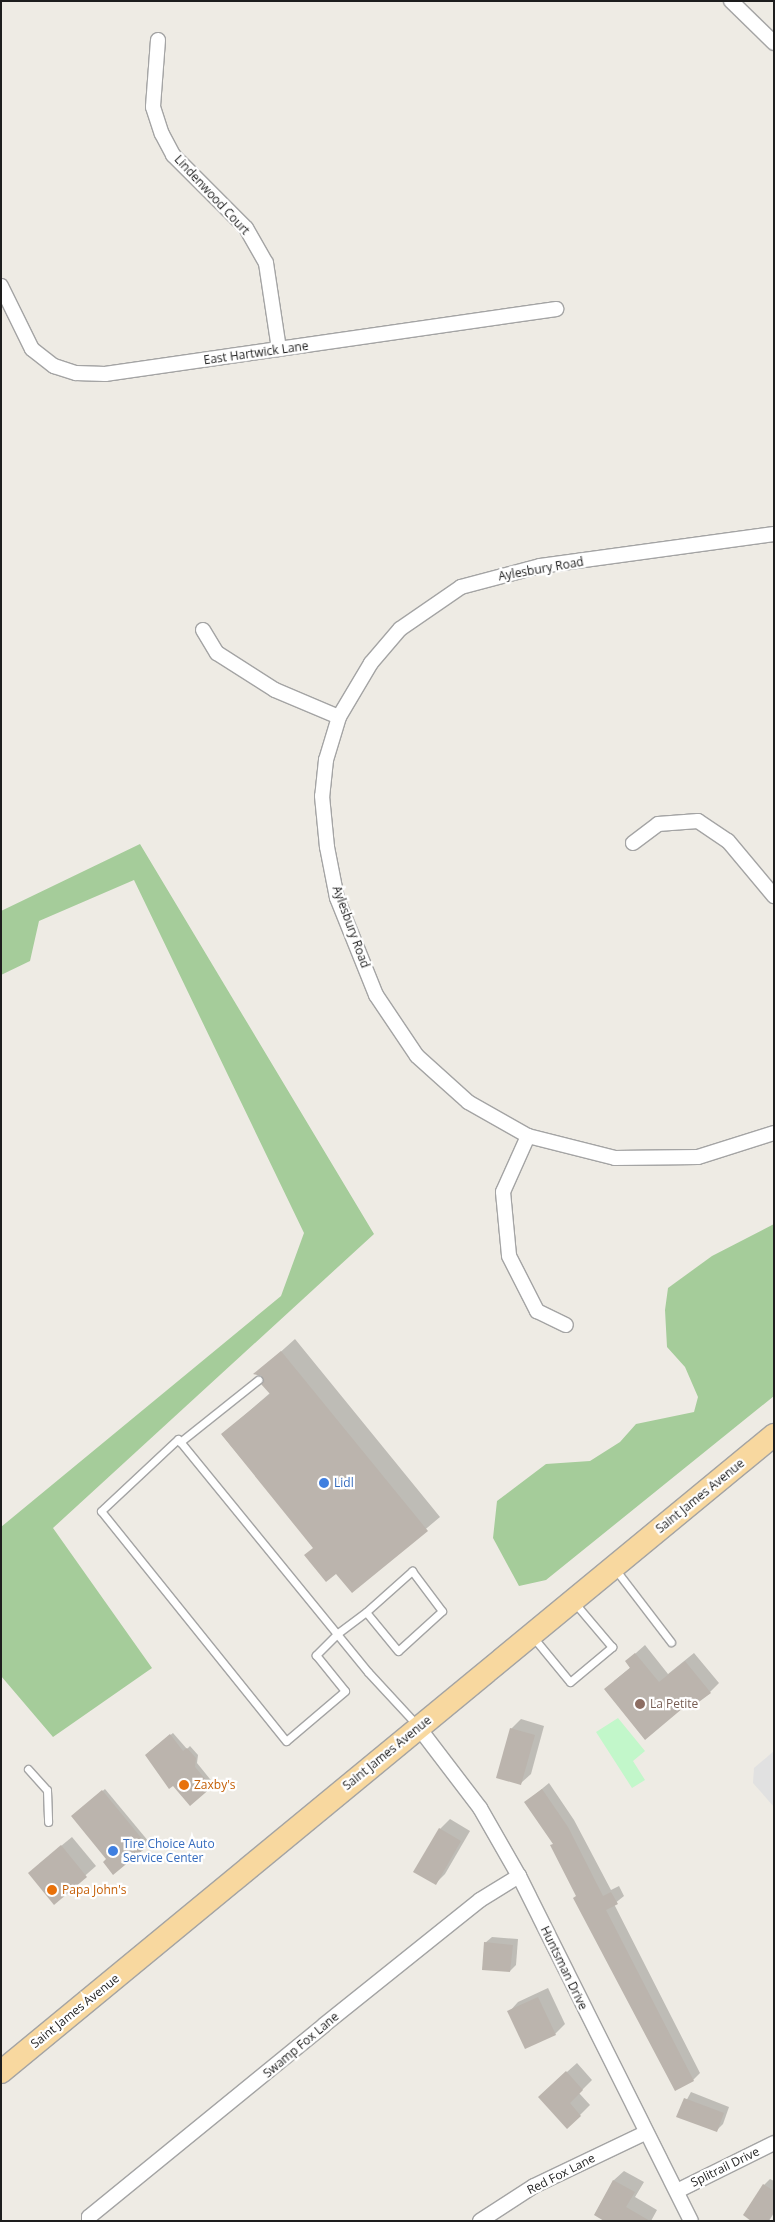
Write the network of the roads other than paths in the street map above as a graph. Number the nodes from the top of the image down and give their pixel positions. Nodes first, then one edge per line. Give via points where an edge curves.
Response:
1 (731, 1) edge
2 (772, 39) edge
3 (158, 40) dead end
4 (1, 286) edge
5 (556, 309) dead end
6 (279, 350) junction
7 (774, 534) edge
8 (203, 630) dead end
9 (339, 716) junction
10 (634, 843) dead end
11 (774, 896) edge
12 (774, 1134) edge
13 (528, 1136) junction
14 (566, 1325) dead end
15 (258, 1380) dead end
16 (774, 1435) edge
17 (180, 1442) junction
18 (613, 1567) junction
19 (573, 1600) junction
20 (366, 1612) junction
21 (337, 1634) junction
22 (531, 1634) junction
23 (671, 1642) dead end
24 (419, 1728) junction
25 (28, 1769) dead end
26 (48, 1822) dead end
27 (519, 1876) junction
28 (1, 2072) edge
29 (645, 2133) junction
30 (774, 2143) edge
31 (677, 2191) junction
32 (89, 2221) edge
33 (480, 2221) edge
34 (691, 2221) edge

1 - 2 street
3 - 6 street, Lindenwood Court via 154,108 162,134 173,155 246,228 266,263
4 - 6 street, East Hartwick Lane via 32,349 54,366 76,373 105,374
5 - 6 street, East Hartwick Lane
7 - 9 street, Aylesbury Road via 540,566 462,587 400,629 371,663
8 - 9 street via 216,653 275,690
9 - 13 street, Aylesbury Road via 326,760 322,796 327,847 338,898 376,995 418,1056 468,1102
10 - 11 street via 658,824 698,821 728,842
12 - 13 street, Aylesbury Road via 698,1157 615,1158
13 - 14 street via 503,1192 509,1256 537,1311
15 - 17 lane
16 - 18 main road, Saint James Avenue
17 - 21 lane
17 - 21 lane via 178,1440 101,1511 286,1741 345,1691 316,1654
18 - 19 main road, Saint James Avenue
18 - 23 lane
19 - 22 main road, Saint James Avenue
19 - 22 lane via 612,1647 570,1682
20 - 20 lane via 398,1651 442,1611 412,1571
20 - 21 lane
21 - 24 lane
22 - 24 main road, Saint James Avenue
24 - 27 street, Huntsman Drive via 480,1808
24 - 28 main road, Saint James Avenue
25 - 26 lane via 47,1790
27 - 29 street, Huntsman Drive
27 - 32 street, Swamp Fox Lane via 480,1900 324,2025
29 - 31 street, Huntsman Drive
29 - 33 street, Red Fox Lane via 534,2186
30 - 31 street, Splitrail Drive
31 - 34 street, Huntsman Drive

